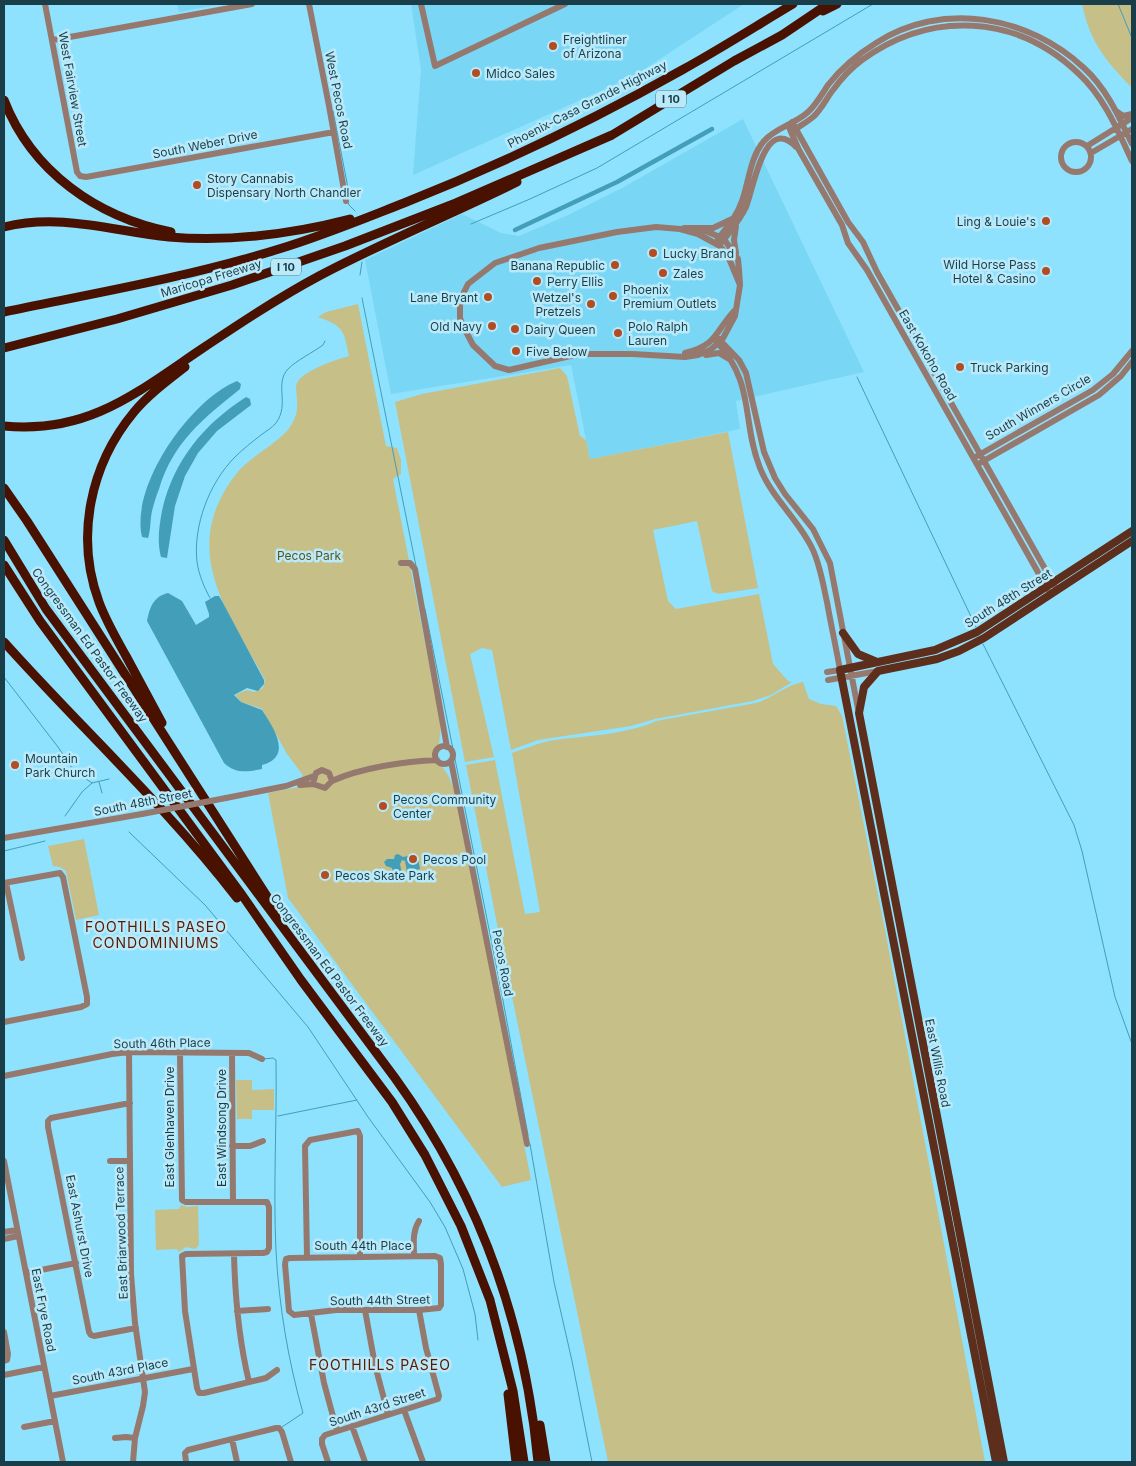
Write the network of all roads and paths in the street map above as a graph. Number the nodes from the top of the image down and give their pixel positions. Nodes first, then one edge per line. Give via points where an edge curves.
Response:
1 (45, 4) edge
2 (252, 4) edge
3 (309, 4) edge
4 (421, 4) edge
5 (565, 4) edge
6 (791, 4) edge
7 (828, 4) edge
8 (837, 4) edge
9 (782, 35) junction
10 (1032, 37) junction
11 (892, 38) junction
12 (53, 40) junction
13 (4, 100) edge
14 (1115, 110) junction
15 (1132, 114) edge
16 (1132, 118) edge
17 (790, 124) junction
18 (1122, 124) junction
19 (1116, 128) junction
20 (793, 131) junction
21 (334, 132) junction
22 (1126, 132) edge
23 (1132, 144) edge
24 (1087, 146) junction
25 (798, 150) junction
26 (1091, 153) junction
27 (559, 159) junction
28 (1132, 161) edge
29 (80, 176) joint
30 (346, 201) dead end
31 (739, 209) junction
32 (384, 211) junction
33 (736, 223) junction
34 (850, 224) junction
35 (4, 227) edge
36 (698, 228) junction
37 (843, 228) junction
38 (680, 229) junction
39 (218, 238) junction
40 (720, 241) junction
41 (738, 259) junction
42 (740, 285) junction
43 (736, 309) junction
44 (4, 311) edge
45 (251, 318) junction
46 (903, 318) junction
47 (732, 321) junction
48 (896, 321) junction
49 (717, 340) junction
50 (4, 348) edge
51 (1132, 351) edge
52 (674, 356) junction
53 (685, 357) junction
54 (736, 361) junction
55 (1132, 362) edge
56 (4, 426) edge
57 (979, 459) junction
58 (4, 488) edge
59 (785, 494) junction
60 (777, 500) junction
61 (1132, 531) edge
62 (4, 540) edge
63 (1132, 541) edge
64 (401, 563) dead end
65 (4, 565) edge
66 (833, 578) junction
67 (822, 580) junction
68 (1052, 589) junction
69 (844, 633) junction
70 (4, 642) edge
71 (879, 662) junction
72 (878, 671) junction
73 (827, 672) dead end
74 (851, 672) junction
75 (841, 674) junction
76 (828, 680) dead end
77 (859, 713) junction
78 (442, 721) junction
79 (448, 747) junction
80 (437, 754) junction
81 (451, 761) junction
82 (444, 764) junction
83 (329, 773) junction
84 (352, 773) junction
85 (314, 776) junction
86 (194, 780) junction
87 (332, 781) junction
88 (316, 785) junction
89 (286, 786) junction
90 (456, 787) junction
91 (4, 838) edge
92 (5, 883) edge
93 (22, 958) dead end
94 (314, 969) junction
95 (301, 980) junction
96 (4, 1022) edge
97 (129, 1052) junction
98 (180, 1053) junction
99 (232, 1053) junction
100 (262, 1059) dead end
101 (4, 1076) edge
102 (130, 1104) junction
103 (938, 1121) junction
104 (929, 1122) junction
105 (263, 1141) dead end
106 (527, 1144) dead end
107 (232, 1146) junction
108 (4, 1161) edge
109 (110, 1161) dead end
110 (130, 1161) junction
111 (233, 1202) junction
112 (419, 1221) dead end
113 (4, 1232) edge
114 (18, 1233) junction
115 (4, 1239) edge
116 (234, 1254) junction
117 (414, 1256) junction
118 (306, 1257) junction
119 (360, 1257) junction
120 (76, 1264) junction
121 (26, 1273) junction
122 (439, 1308) joint
123 (268, 1309) dead end
124 (365, 1310) junction
125 (419, 1310) junction
126 (237, 1311) junction
127 (291, 1314) joint
128 (311, 1314) junction
129 (136, 1328) junction
130 (499, 1330) junction
131 (4, 1332) edge
132 (5, 1360) edge
133 (44, 1367) junction
134 (193, 1369) junction
135 (277, 1370) dead end
136 (4, 1375) edge
137 (143, 1378) junction
138 (249, 1382) junction
139 (528, 1384) junction
140 (50, 1396) junction
141 (404, 1410) junction
142 (388, 1414) junction
143 (55, 1421) junction
144 (352, 1426) junction
145 (24, 1427) dead end
146 (337, 1431) junction
147 (115, 1438) dead end
148 (135, 1438) junction
149 (232, 1439) junction
150 (63, 1462) edge
151 (133, 1462) edge
152 (186, 1462) edge
153 (238, 1462) edge
154 (291, 1462) edge
155 (328, 1462) edge
156 (365, 1462) edge
157 (423, 1462) edge
158 (516, 1462) edge
159 (524, 1462) edge
160 (538, 1462) edge
161 (546, 1462) edge
162 (996, 1462) edge
163 (1004, 1462) edge

1 - 12 street, West Fairview Street
2 - 12 street
3 - 21 street, West Pecos Road
4 - 5 street via 435,66
6 - 32 highway, Phoenix-Casa Grande Highway / I 10 via 685,68 587,121 494,165
7 - 9 highway, I 10
8 - 9 highway
9 - 27 highway, I 10 via 612,134
10 - 11 street via 1020,27 996,21 949,18 926,22
10 - 14 street via 1046,39 1085,68
10 - 19 street via 1080,74
11 - 17 street via 877,42 857,55 809,111
11 - 20 street via 860,62 843,78 813,118
12 - 29 street, West Fairview Street
13 - 39 highway via 16,127 38,158 81,196 107,211 141,224 175,233
14 - 15 street via 1124,116
14 - 18 street
16 - 18 street
17 - 20 street, East Kokoho Road
17 - 31 street via 764,140 757,151
18 - 19 street
18 - 22 street
19 - 22 street
19 - 24 street
20 - 25 street, East Kokoho Road
20 - 34 street, East Kokoho Road
21 - 29 street, South Weber Drive via 86,178
21 - 30 street, West Pecos Road
22 - 23 street
22 - 26 street
22 - 28 street
24 - 26 street
24 - 26 street via 1078,141 1067,144 1061,152 1061,163 1068,170 1082,171 1090,162
25 - 33 street via 790,141 779,139 771,143 762,155 747,205
25 - 37 street, East Kokoho Road
27 - 45 highway via 332,269
27 - 50 highway, Maricopa Freeway / I 10 via 412,221 285,267 140,312
31 - 36 street via 733,218 720,225
31 - 40 street
32 - 39 highway via 324,226
32 - 44 highway, Maricopa Freeway / I 10 via 310,239 219,267
33 - 40 street
33 - 41 street via 734,240
34 - 37 street
34 - 46 street, East Kokoho Road
35 - 39 highway via 62,221 168,236
36 - 38 street
36 - 40 street
37 - 48 street, East Kokoho Road via 848,243
38 - 40 street
38 - 52 street via 656,226 604,234 539,248 496,263 468,284 460,306 460,318 473,345 495,366 508,370 579,354
40 - 41 street
40 - 42 street
41 - 42 street
42 - 43 street
43 - 47 street
43 - 49 street
45 - 56 highway via 105,410 56,425
45 - 86 highway via 163,384 135,411 104,460 89,515 88,556 98,601
46 - 48 street
46 - 57 street, East Kokoho Road
47 - 49 street
47 - 54 street via 728,341
48 - 57 street, East Kokoho Road
49 - 52 street
49 - 53 street via 698,354
49 - 54 street
51 - 57 street, South Winners Circle via 1093,390
52 - 53 street
53 - 54 street via 716,353
54 - 59 street, East Willis Road via 746,373 766,457
54 - 60 street via 757,459
55 - 57 street, South Winners Circle via 1100,395
57 - 68 street, East Kokoho Road
58 - 86 highway
59 - 60 street
59 - 66 street, East Willis Road via 816,534 830,563
60 - 67 street via 798,524 810,545
61 - 68 main road, South 48th Street
62 - 94 highway, Congressman Ed Pastor Freeway via 60,629
63 - 68 main road, South 48th Street
64 - 78 street via 410,563 415,569
65 - 95 highway, Congressman Ed Pastor Freeway via 40,621
66 - 67 street
66 - 69 street, East Willis Road
67 - 75 street
68 - 71 main road, South 48th Street via 956,643
68 - 72 main road, South 48th Street via 984,638 959,651
69 - 71 main road via 858,654
69 - 74 street, East Willis Road
70 - 95 highway via 172,819
71 - 74 main road, South 48th Street
72 - 74 street, South 48th Street
72 - 77 main road via 864,687
73 - 75 street, South 48th Street
74 - 75 main road, South 48th Street
74 - 77 street, East Willis Road
75 - 76 street, South 48th Street
75 - 104 main road, East Willis Road
77 - 103 main road, East Willis Road
78 - 79 street
78 - 80 street
79 - 80 street
79 - 81 street, Pecos Road via 453,754
80 - 82 street
80 - 84 street
81 - 82 street
81 - 90 street, Pecos Road
82 - 90 street, Pecos Road
83 - 84 street
83 - 85 street via 320,770
83 - 87 street
84 - 87 street
85 - 88 street
85 - 89 street, South 48th Street
86 - 94 highway
87 - 88 street via 325,788
88 - 89 street, South 48th Street
89 - 91 street, South 48th Street, bridge
90 - 106 street, Pecos Road
92 - 93 street
92 - 96 street via 60,873 63,877 87,1004
94 - 139 highway, Congressman Ed Pastor Freeway via 404,1091 458,1181 499,1276
95 - 130 highway, Congressman Ed Pastor Freeway via 392,1102 433,1169 468,1240
97 - 98 street, South 46th Place
97 - 101 street, South 46th Place
97 - 102 street, East Briarwood Terrace
98 - 99 street, South 46th Place
98 - 111 street, East Glenhaven Drive via 182,1200
99 - 100 street, South 46th Place via 249,1053
99 - 107 street, East Windsong Drive
102 - 110 street, East Briarwood Terrace
102 - 120 street, East Ashurst Drive via 48,1121
103 - 104 main road
103 - 163 main road, East Willis Road
104 - 162 main road, East Willis Road
105 - 107 street via 250,1146
107 - 111 street, East Windsong Drive
108 - 114 street, East Frye Road
109 - 110 street
110 - 129 street, East Briarwood Terrace via 131,1265
111 - 116 street via 267,1202 269,1207 267,1252
112 - 117 street via 413,1236
113 - 114 street
114 - 115 street
114 - 121 street, East Frye Road
116 - 126 street
116 - 134 street via 182,1256
117 - 119 street, South 44th Place
117 - 122 street, South 44th Place via 440,1258
118 - 119 street, South 44th Place
118 - 119 street via 305,1146 307,1142 358,1131
118 - 127 street, South 44th Place via 286,1259
120 - 121 street
120 - 129 street, East Ashurst Drive via 91,1335
121 - 133 street, East Frye Road
122 - 125 street, South 44th Street
123 - 126 street
124 - 125 street, South 44th Street
124 - 128 street, South 44th Street
124 - 142 street
125 - 141 street, South 43rd Street via 439,1396
126 - 138 street
127 - 128 street, South 44th Street
128 - 146 street
129 - 137 street, East Briarwood Terrace
130 - 158 highway
130 - 159 highway, Congressman Ed Pastor Freeway via 514,1391
131 - 132 street via 8,1354
133 - 136 street
133 - 140 street, East Frye Road
134 - 137 street, South 43rd Place
134 - 138 street via 199,1393
135 - 138 street via 266,1378
137 - 140 street, South 43rd Place
137 - 148 street, East Briarwood Terrace via 145,1413
139 - 160 highway, Congressman Ed Pastor Freeway
139 - 161 highway via 539,1420
140 - 143 street, East Frye Road
141 - 142 street, South 43rd Street
141 - 157 street
142 - 144 street, South 43rd Street
143 - 145 street
143 - 150 street, East Frye Road
144 - 146 street, South 43rd Street
144 - 156 street
146 - 155 street, South 43rd Street via 322,1439
147 - 148 street
148 - 151 street, East Briarwood Terrace
149 - 152 street via 188,1450
149 - 153 street
149 - 154 street via 279,1428

